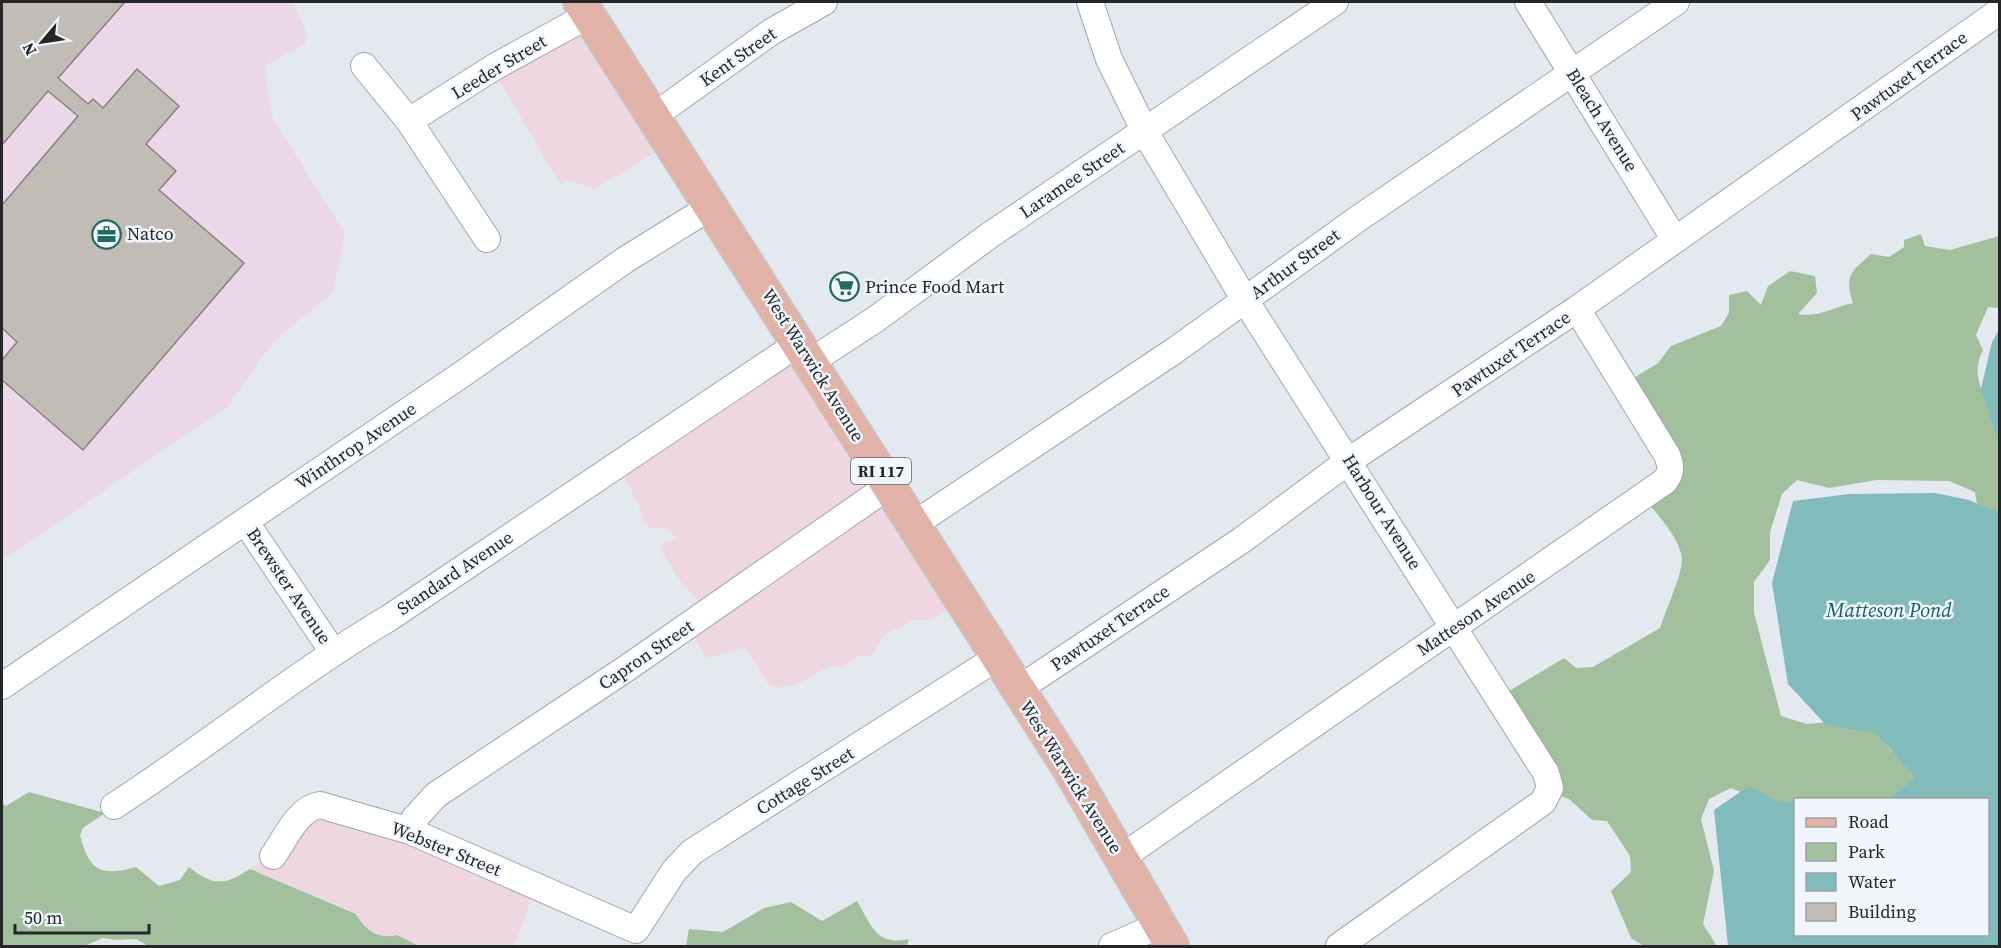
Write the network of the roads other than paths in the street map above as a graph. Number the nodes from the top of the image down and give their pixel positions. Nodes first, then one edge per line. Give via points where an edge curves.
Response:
1 (824, 2) edge
2 (1090, 2) edge
3 (1335, 2) edge
4 (1527, 2) edge
5 (1677, 2) edge
6 (585, 8) edge
7 (2000, 11) edge
8 (1300, 12) edge
9 (364, 66) dead end
10 (1572, 75) junction
11 (654, 116) junction
12 (409, 122) junction
13 (1145, 132) junction
14 (712, 206) junction
15 (488, 239) dead end
16 (1675, 240) junction
17 (1245, 300) junction
18 (1577, 309) junction
19 (805, 352) junction
20 (1350, 460) junction
21 (890, 485) junction
22 (244, 521) junction
23 (913, 525) junction
24 (1454, 627) junction
25 (333, 651) junction
26 (998, 657) junction
27 (2, 686) edge
28 (1017, 690) junction
29 (114, 806) dead end
30 (410, 831) junction
31 (273, 856) dead end
32 (1122, 857) junction
33 (636, 930) joint
34 (1166, 936) edge
35 (1112, 946) edge
36 (1339, 946) edge

1 - 11 street, Kent Street via 771,32
2 - 13 street, Harbour Avenue via 1109,59
3 - 8 street, Laramee Street
4 - 10 street, Bleach Avenue
5 - 10 street, Arthur Street
6 - 11 main road, West Warwick Avenue / RI 117
6 - 12 street, Leeder Street
7 - 16 street, Pawtuxet Terrace
8 - 13 street, Laramee Street
9 - 12 street
10 - 16 street, Bleach Avenue
10 - 17 street, Arthur Street
11 - 14 main road, West Warwick Avenue / RI 117
12 - 15 street
13 - 17 street, Harbour Avenue
13 - 19 street, Laramee Street via 990,235 876,319
14 - 19 main road, West Warwick Avenue / RI 117
14 - 22 street, Winthrop Avenue via 625,260 454,381
16 - 18 street, Pawtuxet Terrace
17 - 20 street, Harbour Avenue
17 - 23 street, Arthur Street
18 - 20 street, Pawtuxet Terrace
18 - 24 street, Matteson Avenue via 1667,455 1670,474 1648,494
19 - 21 main road, West Warwick Avenue / RI 117
19 - 25 street, Standard Avenue
20 - 24 street, Harbour Avenue
20 - 28 street, Pawtuxet Terrace via 1242,540
21 - 23 main road, West Warwick Avenue / RI 117
21 - 30 street, Capron Street via 436,795 414,819
22 - 25 street, Brewster Avenue
22 - 27 street, Winthrop Avenue
23 - 26 main road, West Warwick Avenue / RI 117
24 - 32 street, Matteson Avenue
24 - 36 street, Harbour Avenue via 1546,773 1548,795
25 - 29 street, Standard Avenue
26 - 28 main road, West Warwick Avenue / RI 117
26 - 33 street, Cottage Street via 692,852 674,871
28 - 32 main road, West Warwick Avenue / RI 117
30 - 31 street, Webster Street via 312,806 302,813
30 - 33 street, Webster Street
32 - 34 main road, West Warwick Avenue / RI 117
34 - 35 street

